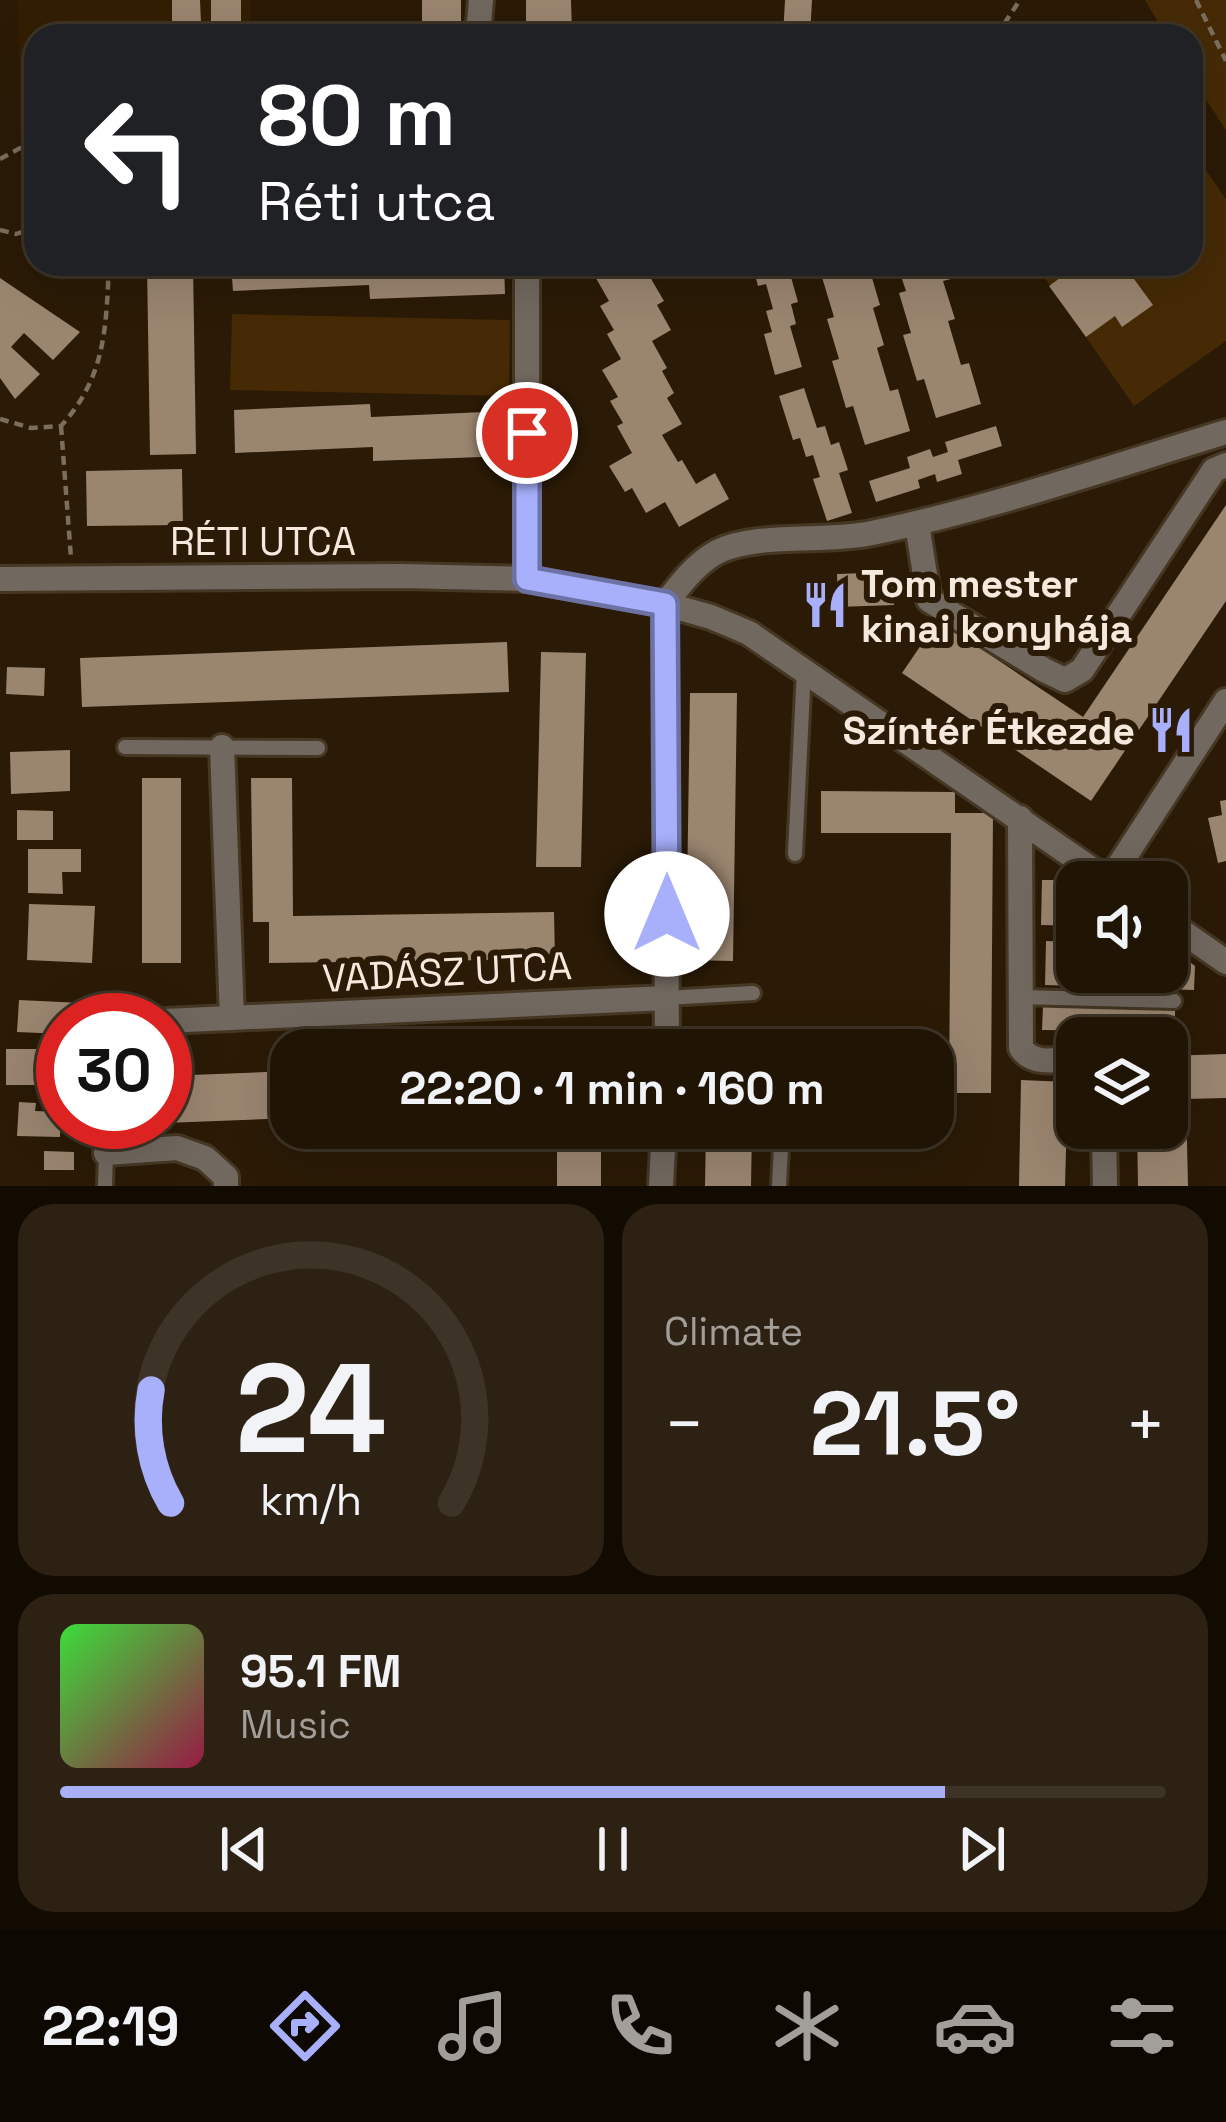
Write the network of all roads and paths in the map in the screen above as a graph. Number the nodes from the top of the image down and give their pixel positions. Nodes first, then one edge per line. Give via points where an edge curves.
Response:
1 (1196, 0) edge
2 (1226, 61) edge
3 (108, 276) edge
4 (527, 276) edge
5 (0, 419) edge
6 (61, 426) junction
7 (1226, 432) edge
8 (1226, 465) edge
9 (917, 524) junction
10 (0, 579) edge
11 (73, 579) junction
12 (527, 579) junction
13 (665, 604) junction
14 (805, 669) junction
15 (1226, 700) edge
16 (125, 747) dead end
17 (222, 747) junction
18 (318, 748) dead end
19 (1020, 818) junction
20 (795, 854) dead end
21 (1080, 861) edge
22 (1122, 861) edge
23 (1188, 936) edge
24 (1226, 962) edge
25 (752, 993) dead end
26 (666, 998) junction
27 (1020, 998) junction
28 (1174, 1001) dead end
29 (232, 1018) junction
30 (192, 1020) edge
31 (667, 1029) edge
32 (1056, 1059) edge
33 (663, 1149) edge
34 (781, 1149) edge
35 (1104, 1149) edge
36 (106, 1153) joint
37 (105, 1186) edge
38 (226, 1186) edge
39 (661, 1186) edge
40 (779, 1186) edge
41 (1105, 1186) edge

1 - 2 path
3 - 6 path via 100,360
4 - 12 street
5 - 6 path
6 - 11 path
7 - 9 street
8 - 9 street via 1214,470 1082,670 1065,680 929,600
9 - 13 street via 741,544 692,571
10 - 11 street, RÉTI UTCA
11 - 12 street, RÉTI UTCA
12 - 13 street, RÉTI UTCA
13 - 14 street, RÉTI UTCA via 749,633
13 - 26 street
14 - 19 street, RÉTI UTCA
14 - 20 lane
15 - 22 street
16 - 17 lane
17 - 18 lane
17 - 29 street
19 - 21 street, RÉTI UTCA
19 - 27 street
23 - 24 street
25 - 26 lane
26 - 29 street, VADÁSZ UTCA
26 - 31 street
27 - 28 lane
27 - 32 street via 1021,1048 1027,1057
29 - 30 street, VADÁSZ UTCA
33 - 39 street
34 - 40 lane
35 - 41 street
36 - 37 lane
36 - 38 street via 177,1148 205,1158

